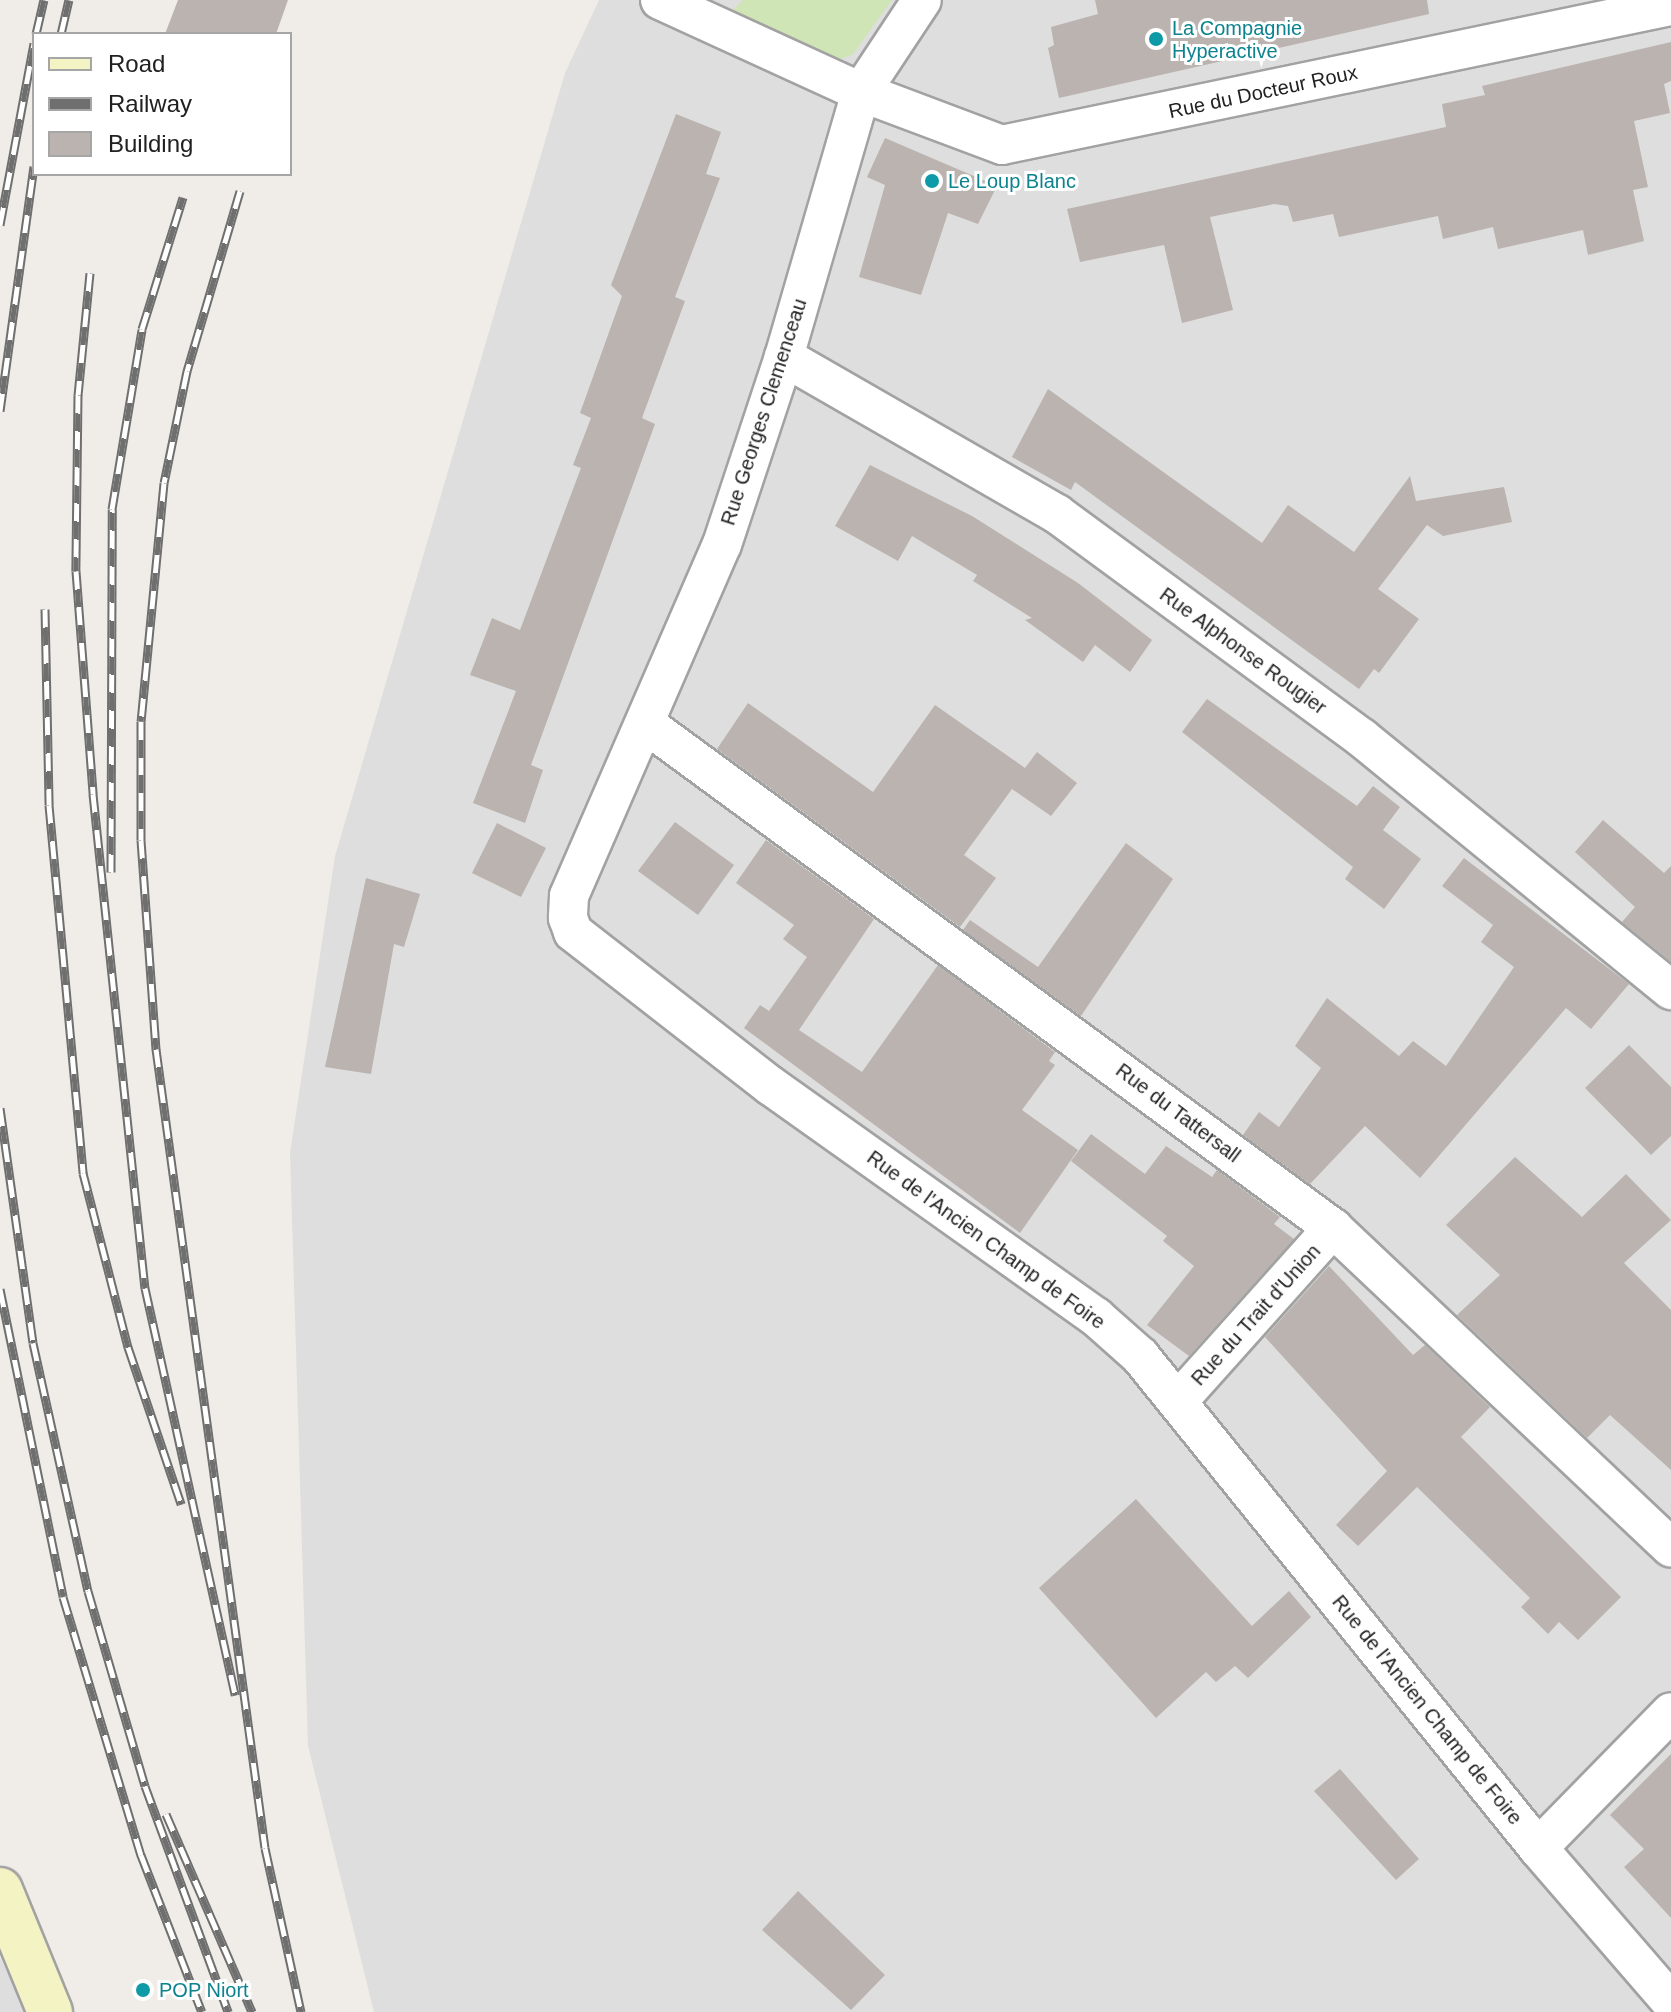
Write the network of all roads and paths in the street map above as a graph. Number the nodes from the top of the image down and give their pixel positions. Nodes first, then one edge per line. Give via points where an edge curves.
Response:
1 (660, 0) edge
2 (922, 0) edge
3 (1671, 6) edge
4 (861, 92) junction
5 (784, 357) junction
6 (647, 725) junction
7 (1671, 990) edge
8 (1333, 1228) junction
9 (1179, 1400) junction
10 (1671, 1548) edge
11 (1671, 1712) edge
12 (1538, 1848) junction
13 (3, 1906) edge
14 (1671, 2002) edge
15 (50, 2012) edge

1 - 4 street, Rue du Docteur Roux
2 - 4 street, Rue Georges Clemenceau
3 - 4 street, Rue du Docteur Roux via 1002,145
4 - 5 street, Rue Georges Clemenceau
5 - 6 street, Rue Georges Clemenceau via 722,544
5 - 7 street, Rue Alphonse Rougier via 1057,514 1362,738
6 - 8 street, Rue du Tattersall via 924,922
6 - 9 street, Rue de l'Ancien Champ de Foire via 569,896 573,932 771,1086 1096,1317
8 - 9 street, Rue du Trait d'Union
8 - 10 street, Rue du Tattersall
9 - 12 street, Rue de l'Ancien Champ de Foire
11 - 12 street
12 - 14 street, Rue de l'Ancien Champ de Foire
13 - 15 main road

